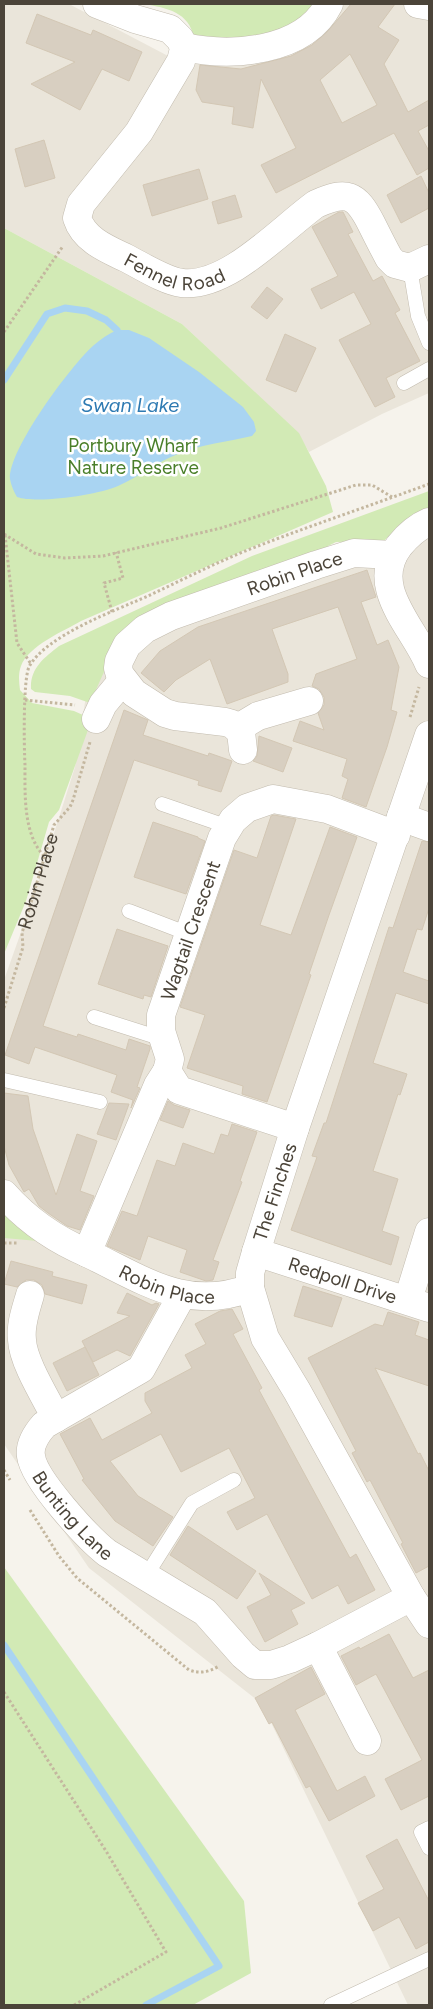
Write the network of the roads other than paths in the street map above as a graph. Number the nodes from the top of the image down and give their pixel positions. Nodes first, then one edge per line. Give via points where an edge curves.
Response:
1 (97, 4) edge
2 (329, 4) edge
3 (418, 4) edge
4 (429, 6) edge
5 (184, 47) junction
6 (419, 264) edge
7 (429, 343) edge
8 (429, 369) edge
9 (404, 383) dead end
10 (429, 522) edge
11 (392, 555) junction
12 (429, 664) edge
13 (123, 680) junction
14 (310, 701) dead end
15 (97, 715) road end
16 (429, 735) edge
17 (162, 804) dead end
18 (398, 826) junction
19 (229, 827) junction
20 (429, 827) edge
21 (129, 911) dead end
22 (189, 934) junction
23 (94, 1016) dead end
24 (164, 1040) junction
25 (167, 1071) junction
26 (4, 1080) edge
27 (100, 1102) dead end
28 (295, 1128) junction
29 (4, 1194) edge
30 (429, 1232) edge
31 (87, 1252) junction
32 (256, 1252) junction
33 (250, 1288) junction
34 (30, 1295) dead end
35 (182, 1296) junction
36 (419, 1304) edge
37 (56, 1418) junction
38 (234, 1480) dead end
39 (146, 1576) junction
40 (411, 1597) junction
41 (429, 1624) edge
42 (318, 1646) junction
43 (368, 1741) dead end
44 (429, 1828) edge
45 (429, 1848) edge
46 (429, 1959) edge
47 (331, 2005) edge

1 - 5 street via 170,29
2 - 5 street via 311,26 290,38 251,51 201,51
3 - 4 street
5 - 6 street, Fennel Road via 181,61 139,132 81,204 79,223 90,237 105,248 175,281 195,282 226,272 316,204 344,196 362,206 392,261 400,266
6 - 7 lane via 418,316
8 - 9 lane
10 - 11 street via 410,533
11 - 12 street via 388,572 394,601
11 - 13 street, Robin Place via 354,553 171,616 145,629 127,646 118,668
13 - 14 street via 134,693 165,713 225,722 241,739 258,716
13 - 15 street
16 - 18 street, The Finches
17 - 19 lane
18 - 19 street, Wagtail Crescent via 273,799 247,808
18 - 20 street, Wagtail Crescent
18 - 28 street, The Finches
19 - 22 street, Wagtail Crescent via 222,838
21 - 22 lane
22 - 24 street, Wagtail Crescent via 161,1015
23 - 24 lane
24 - 25 street, Wagtail Crescent via 170,1059
25 - 28 street via 178,1090
25 - 31 street via 158,1085
26 - 27 lane
28 - 32 street, The Finches
29 - 31 street, Robin Place via 45,1231
30 - 36 street
31 - 35 street, Robin Place
32 - 33 street, The Finches
32 - 36 street, Redpoll Drive
33 - 35 street, Robin Place via 219,1297
33 - 40 street, The Finches via 265,1338
34 - 37 street via 22,1342 27,1360
35 - 37 street, Bunting Lane via 141,1369
37 - 39 street, Bunting Lane via 35,1436 31,1458 37,1473 93,1542
38 - 39 lane via 192,1503
39 - 42 street, Bunting Lane via 206,1612 239,1651 255,1664 264,1666 290,1659
40 - 41 street, The Finches
40 - 42 street, Bunting Lane
42 - 43 street
44 - 45 lane via 421,1832
46 - 47 lane

